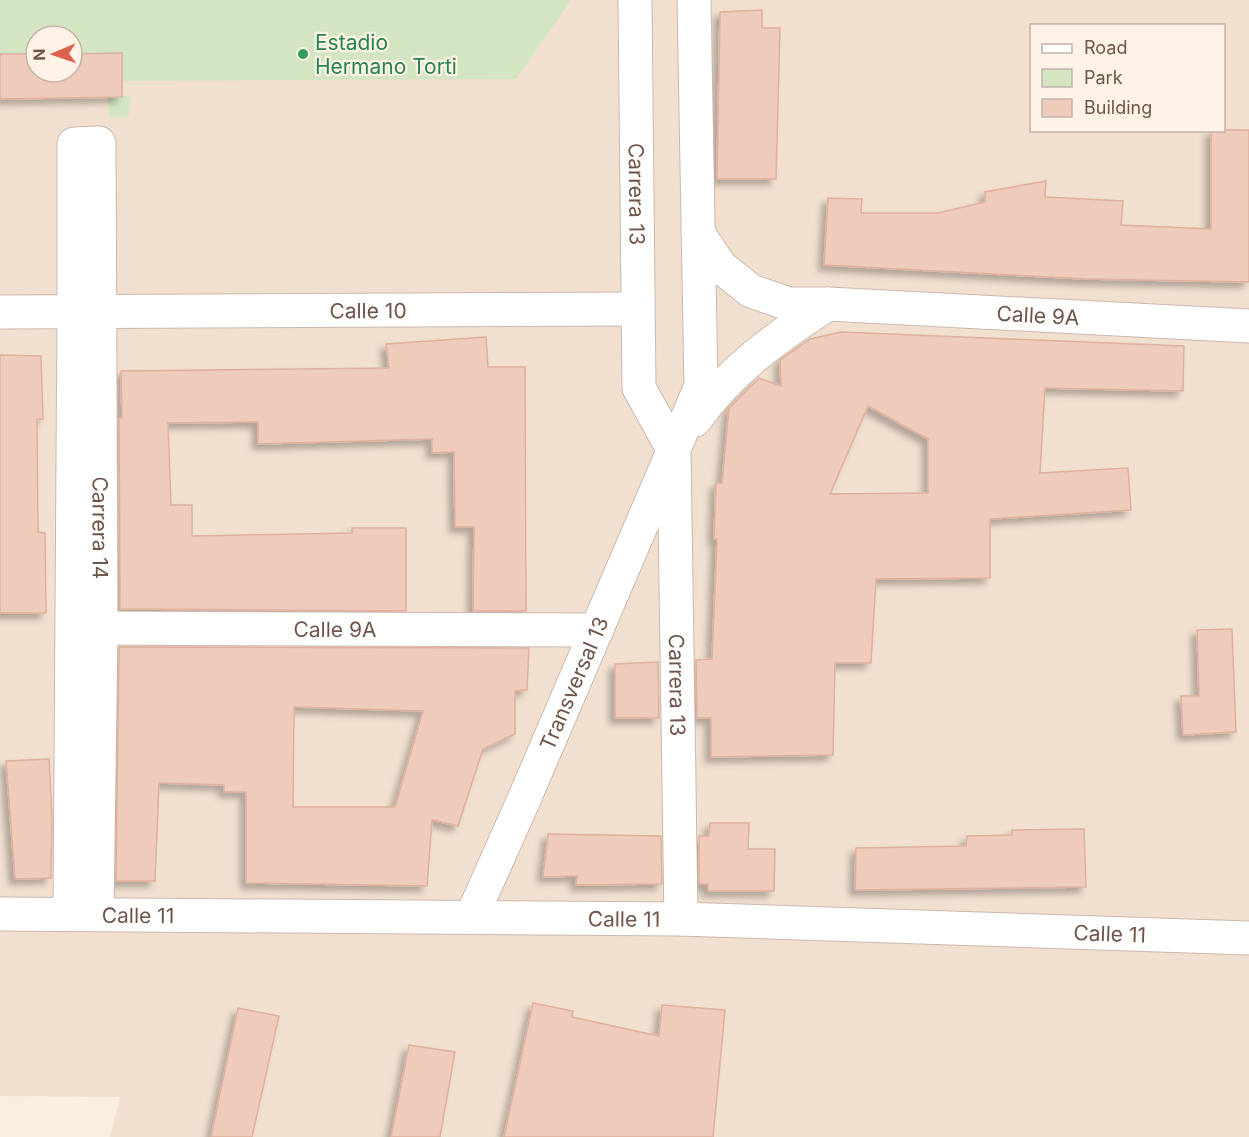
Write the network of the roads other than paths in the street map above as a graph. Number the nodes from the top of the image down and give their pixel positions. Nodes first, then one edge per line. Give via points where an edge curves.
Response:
1 (634, 0) edge
2 (694, 0) edge
3 (99, 143) dead end
4 (698, 233) junction
5 (828, 304) junction
6 (638, 309) junction
7 (0, 312) edge
8 (86, 312) junction
9 (1249, 326) edge
10 (674, 451) junction
11 (87, 628) junction
12 (597, 630) junction
13 (0, 914) edge
14 (83, 914) junction
15 (472, 916) junction
16 (681, 919) junction
17 (1249, 938) edge

1 - 6 street, Carrera 13
2 - 4 street, Carrera 13
3 - 8 street, Carrera 14
4 - 5 street, Calle 9A via 721,267 751,291 789,304
4 - 10 street, Carrera 13 via 701,386
5 - 9 street, Calle 9A
5 - 10 street via 782,333 741,367 705,407
6 - 8 street, Calle 10
6 - 10 street, Carrera 13 via 639,388
7 - 8 street
8 - 11 street, Carrera 14
10 - 12 street, Transversal 13
10 - 16 street, Carrera 13
11 - 12 street, Calle 9A
11 - 14 street, Carrera 14
12 - 15 street, Transversal 13
13 - 14 street, Calle 11
14 - 15 street, Calle 11
15 - 16 street, Calle 11
16 - 17 street, Calle 11

